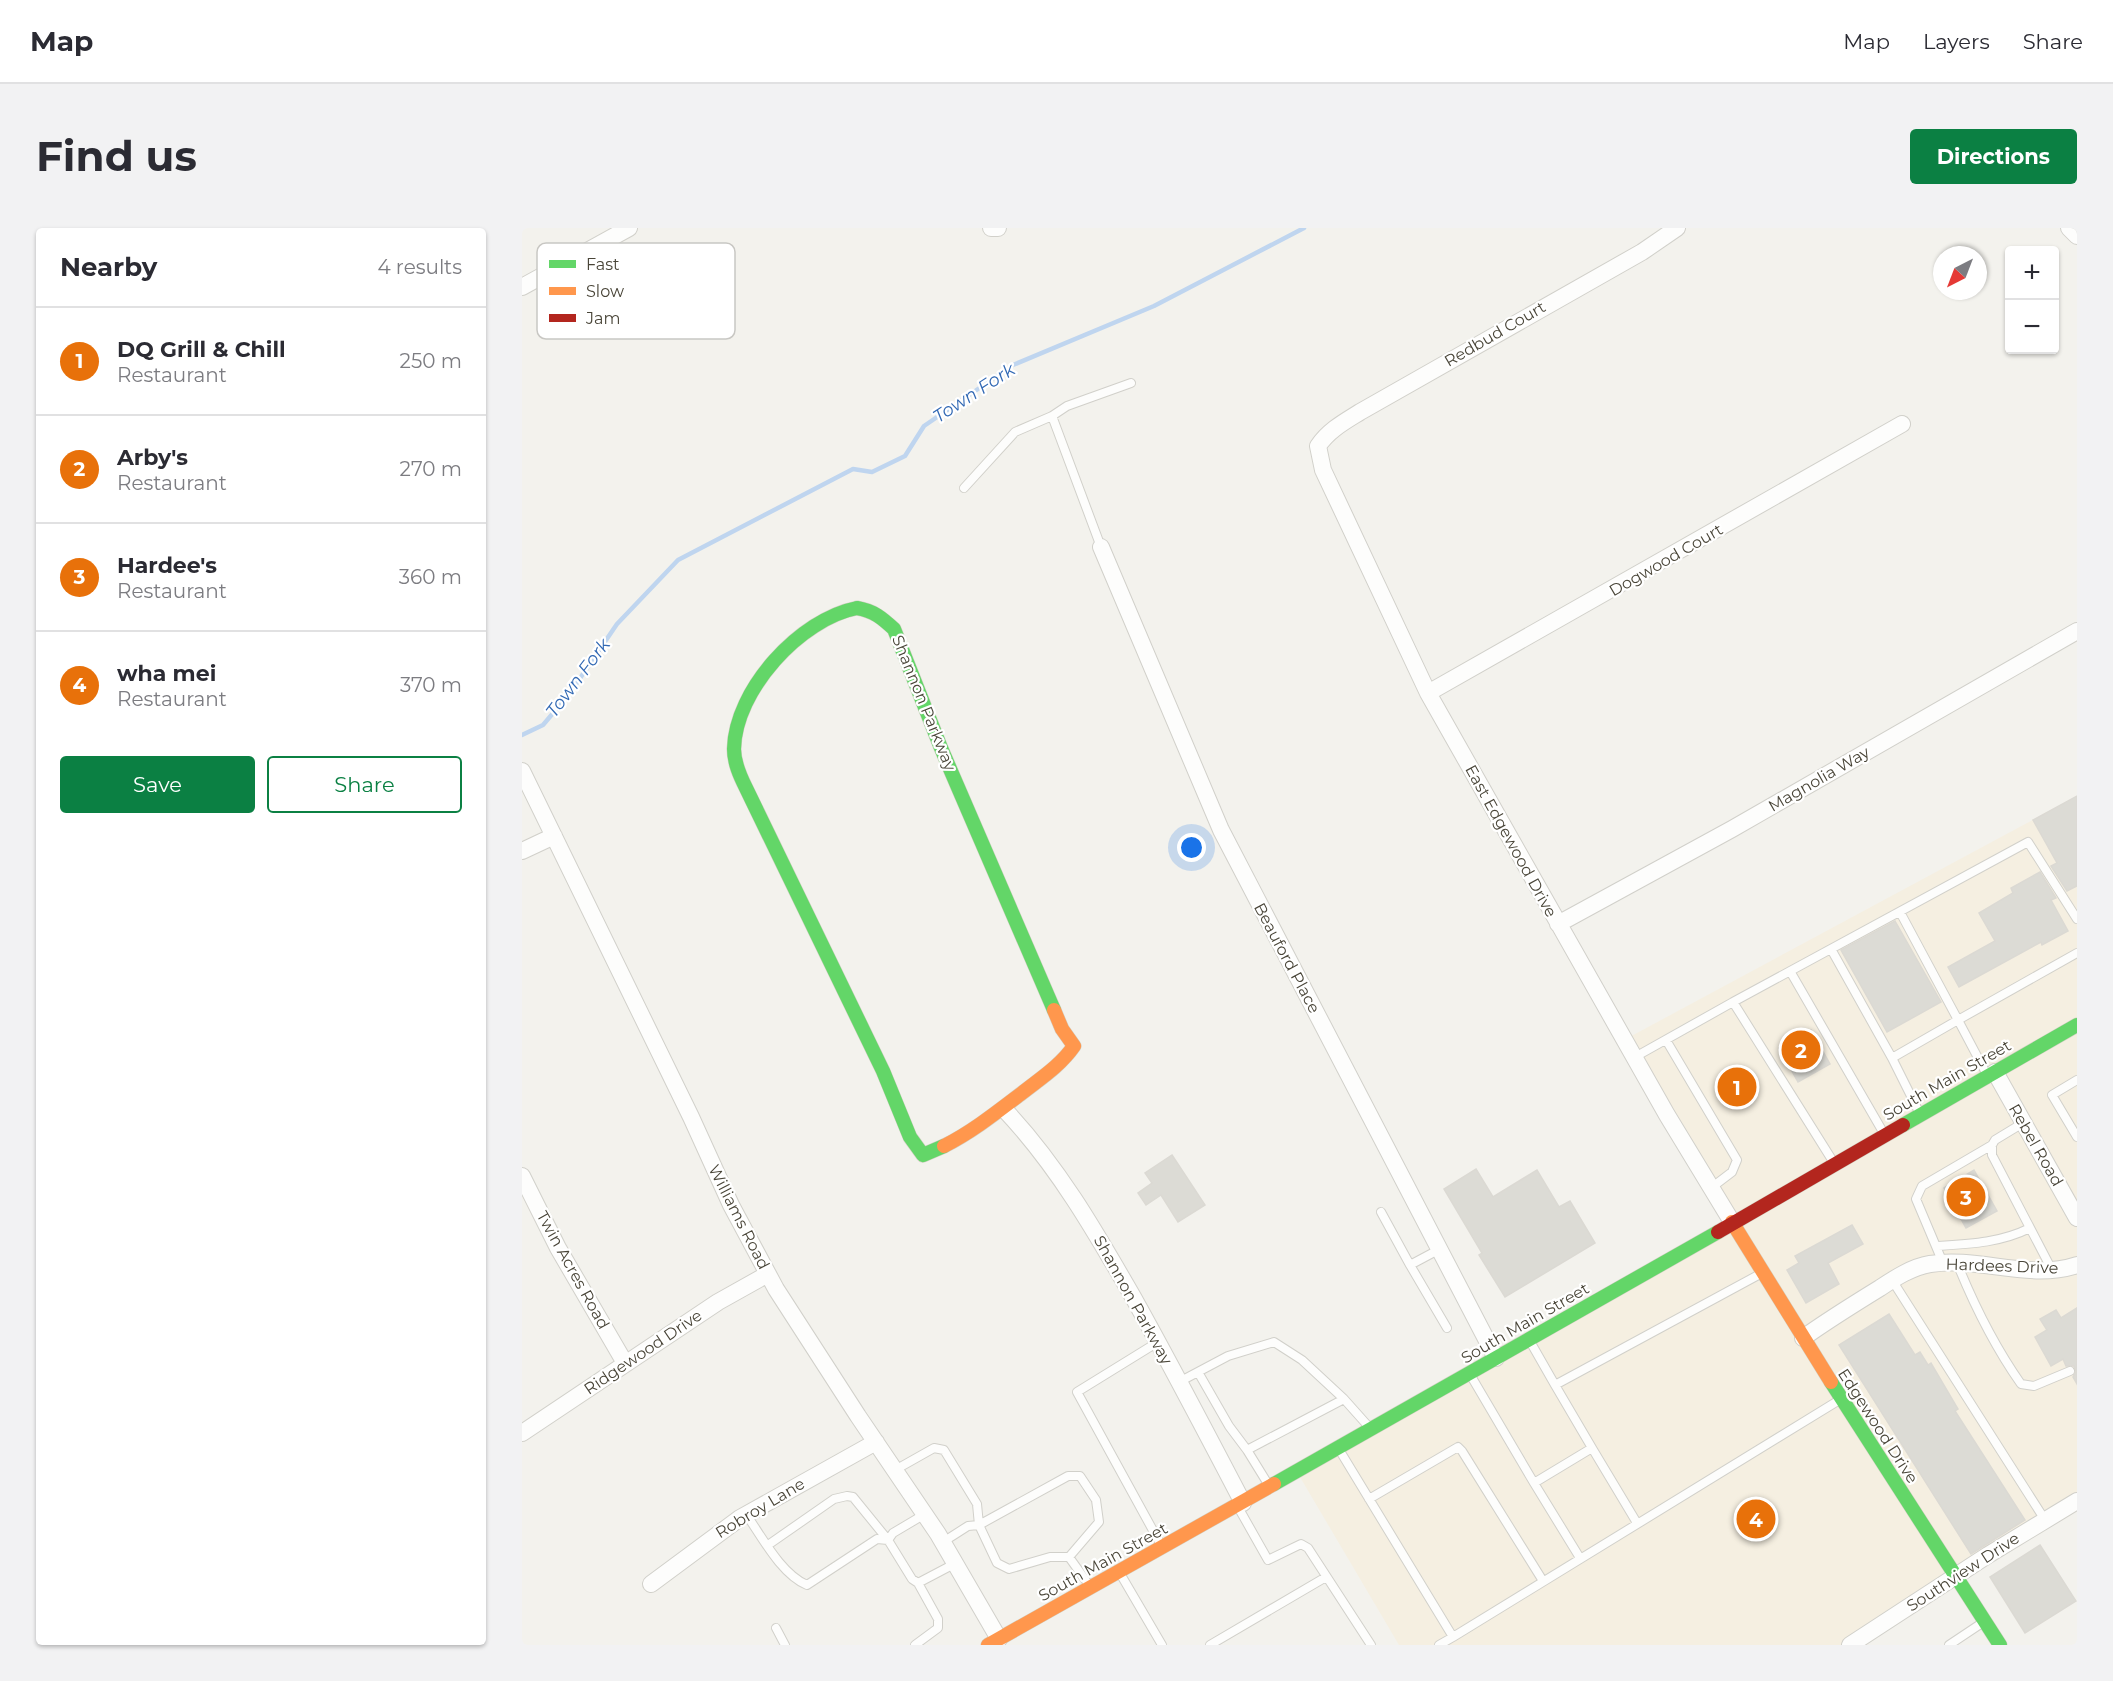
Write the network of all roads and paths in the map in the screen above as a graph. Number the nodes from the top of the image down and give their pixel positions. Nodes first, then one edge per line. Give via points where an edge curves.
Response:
1 (629, 228) edge
2 (991, 228) edge
3 (998, 228) edge
4 (1677, 228) edge
5 (2069, 228) edge
6 (2077, 236) edge
7 (602, 243) edge
8 (537, 279) edge
9 (522, 287) edge
10 (1131, 382) dead end
11 (1052, 416) junction
12 (1902, 424) dead end
13 (1318, 446) joint
14 (964, 488) dead end
15 (1101, 547) joint
16 (2077, 631) edge
17 (1428, 693) junction
18 (522, 772) edge
19 (554, 836) junction
20 (522, 851) edge
21 (1900, 912) junction
22 (2077, 918) edge
23 (1558, 924) junction
24 (1831, 949) junction
25 (2077, 953) edge
26 (1790, 971) junction
27 (1733, 1002) junction
28 (1958, 1020) junction
29 (2077, 1025) edge
30 (1666, 1040) junction
31 (1635, 1057) junction
32 (1892, 1058) junction
33 (1991, 1074) junction
34 (2077, 1080) edge
35 (1004, 1109) junction
36 (1920, 1115) junction
37 (2023, 1123) junction
38 (1884, 1135) junction
39 (2077, 1137) edge
40 (1992, 1145) junction
41 (1834, 1164) junction
42 (524, 1186) edge
43 (1711, 1188) junction
44 (1381, 1212) dead end
45 (2077, 1218) edge
46 (1732, 1222) junction
47 (2030, 1228) junction
48 (1936, 1246) junction
49 (1440, 1250) junction
50 (1950, 1263) junction
51 (1410, 1265) junction
52 (2077, 1265) edge
53 (2052, 1270) junction
54 (1762, 1273) junction
55 (768, 1274) junction
56 (1892, 1281) junction
57 (1447, 1328) dead end
58 (1803, 1338) junction
59 (1528, 1340) junction
60 (1158, 1342) junction
61 (1496, 1358) junction
62 (625, 1363) junction
63 (2070, 1371) dead end
64 (1198, 1372) junction
65 (1470, 1374) junction
66 (1179, 1382) junction
67 (1555, 1386) junction
68 (1841, 1398) junction
69 (1344, 1399) junction
70 (1372, 1429) junction
71 (522, 1434) edge
72 (876, 1442) junction
73 (1338, 1448) junction
74 (1592, 1448) junction
75 (1247, 1450) junction
76 (896, 1470) junction
77 (1534, 1483) junction
78 (1270, 1487) junction
79 (1369, 1499) junction
80 (2077, 1501) edge
81 (1240, 1504) junction
82 (746, 1514) junction
83 (925, 1514) junction
84 (2045, 1520) junction
85 (1637, 1523) junction
86 (979, 1525) junction
87 (888, 1540) junction
88 (943, 1542) junction
89 (768, 1545) junction
90 (1163, 1548) junction
91 (1069, 1557) junction
92 (1580, 1558) junction
93 (956, 1563) junction
94 (1119, 1572) junction
95 (1956, 1576) junction
96 (1326, 1577) junction
97 (1543, 1581) junction
98 (918, 1583) junction
99 (651, 1584) dead end
100 (1091, 1588) junction
101 (1984, 1621) junction
102 (776, 1628) dead end
103 (1453, 1637) junction
104 (993, 1642) edge
105 (785, 1645) edge
106 (915, 1645) edge
107 (1162, 1645) edge
108 (1210, 1645) edge
109 (1371, 1645) edge
110 (1439, 1645) edge
111 (1850, 1645) edge
112 (1949, 1645) edge
113 (2000, 1645) edge

1 - 7 street
2 - 3 street
4 - 13 street, Redbud Court via 1642,252 1359,412 1326,434
5 - 6 street
8 - 9 street
10 - 11 lane via 1067,406
11 - 14 lane via 1015,432
11 - 15 lane
12 - 17 street, Dogwood Court
13 - 17 street, East Edgewood Drive via 1323,470
15 - 49 street, Beauford Place via 1221,830
16 - 23 street, Magnolia Way
17 - 23 street, East Edgewood Drive
18 - 19 street, Williams Road
19 - 20 street
19 - 55 street, Williams Road
21 - 22 lane via 2028,842
21 - 24 lane
21 - 28 lane
23 - 31 street, East Edgewood Drive
24 - 26 lane
24 - 32 lane
25 - 28 lane
26 - 27 lane
26 - 38 lane
27 - 30 lane
27 - 41 lane
28 - 32 lane
28 - 33 lane
29 - 33 street, South Main Street
30 - 31 lane
30 - 43 lane via 1737,1160 1732,1172
31 - 43 street, East Edgewood Drive
32 - 36 lane
33 - 36 street, South Main Street
33 - 37 street, Rebel Road
34 - 39 lane via 2052,1095
35 - 35 street, Shannon Parkway via 945,1147 923,1155 916,1147 738,769 735,725 752,688 780,654 819,622 845,610 869,610 894,629 1062,1029 1074,1046 1065,1060
35 - 60 street, Shannon Parkway via 1077,1202
36 - 38 street, South Main Street
37 - 40 lane
37 - 45 street, Rebel Road
38 - 41 street, South Main Street
40 - 47 lane via 1992,1155
40 - 48 lane via 1918,1191 1916,1199
41 - 46 street, South Main Street
42 - 62 street, Twin Acres Road
43 - 46 street, East Edgewood Drive
44 - 51 lane
46 - 54 street, Edgewood Drive
46 - 59 street, South Main Street
47 - 48 lane via 1981,1243
47 - 53 lane
48 - 50 lane
49 - 51 lane
49 - 61 street, Beauford Place
50 - 53 street, Hardees Drive
50 - 56 street, Hardees Drive via 1929,1264
50 - 63 lane via 2021,1384 2034,1386
51 - 57 lane
52 - 53 street, Hardees Drive
54 - 58 street, Edgewood Drive
54 - 67 lane
55 - 62 street, Ridgewood Drive
55 - 72 street, Williams Road
56 - 58 street, Hardees Drive
56 - 84 lane
58 - 68 street, Edgewood Drive
59 - 61 street, South Main Street
59 - 67 lane
60 - 66 street, Shannon Parkway
60 - 90 lane via 1077,1392
61 - 65 street, South Main Street
62 - 71 street, Ridgewood Drive
64 - 66 lane
64 - 69 lane via 1228,1356 1274,1342 1302,1360
64 - 75 lane via 1228,1426
65 - 70 street, South Main Street
65 - 77 lane
66 - 81 street, Shannon Parkway
67 - 74 lane
68 - 85 lane
68 - 95 street, Edgewood Drive
69 - 70 lane
69 - 75 lane
70 - 73 street, South Main Street
72 - 76 street, Williams Road
72 - 82 street, Robroy Lane
73 - 78 street, South Main Street
73 - 79 lane
74 - 77 lane
74 - 85 lane
75 - 78 lane
76 - 83 street, Williams Road
76 - 86 lane via 934,1448 944,1450 977,1504
77 - 92 lane
78 - 81 street, South Main Street
79 - 97 lane via 1458,1447
79 - 103 lane
80 - 84 street, Southview Drive
81 - 90 street, South Main Street
81 - 96 lane via 1268,1560 1301,1544 1308,1548
82 - 89 lane
82 - 99 street, Robroy Lane
83 - 87 lane
83 - 88 street, Williams Road
84 - 95 street, Southview Drive
85 - 92 lane
86 - 88 lane via 968,1526
86 - 91 lane via 997,1563 1009,1569 1050,1557
86 - 91 lane via 1068,1476 1080,1476 1096,1500 1099,1522
87 - 89 lane via 878,1539 807,1585 785,1569
87 - 89 lane via 853,1497 847,1496 834,1499
87 - 98 lane
88 - 93 street, Williams Road
90 - 94 street, South Main Street
91 - 100 lane
92 - 97 lane
93 - 98 lane
93 - 104 street, Williams Road
94 - 100 street, South Main Street
94 - 107 lane
95 - 101 street, Edgewood Drive
95 - 111 street, Southview Drive
96 - 108 lane
96 - 109 lane
97 - 103 lane
98 - 106 lane via 938,1619 938,1628
100 - 104 street, South Main Street
101 - 112 lane
101 - 113 street, Edgewood Drive
102 - 105 lane
103 - 110 lane

